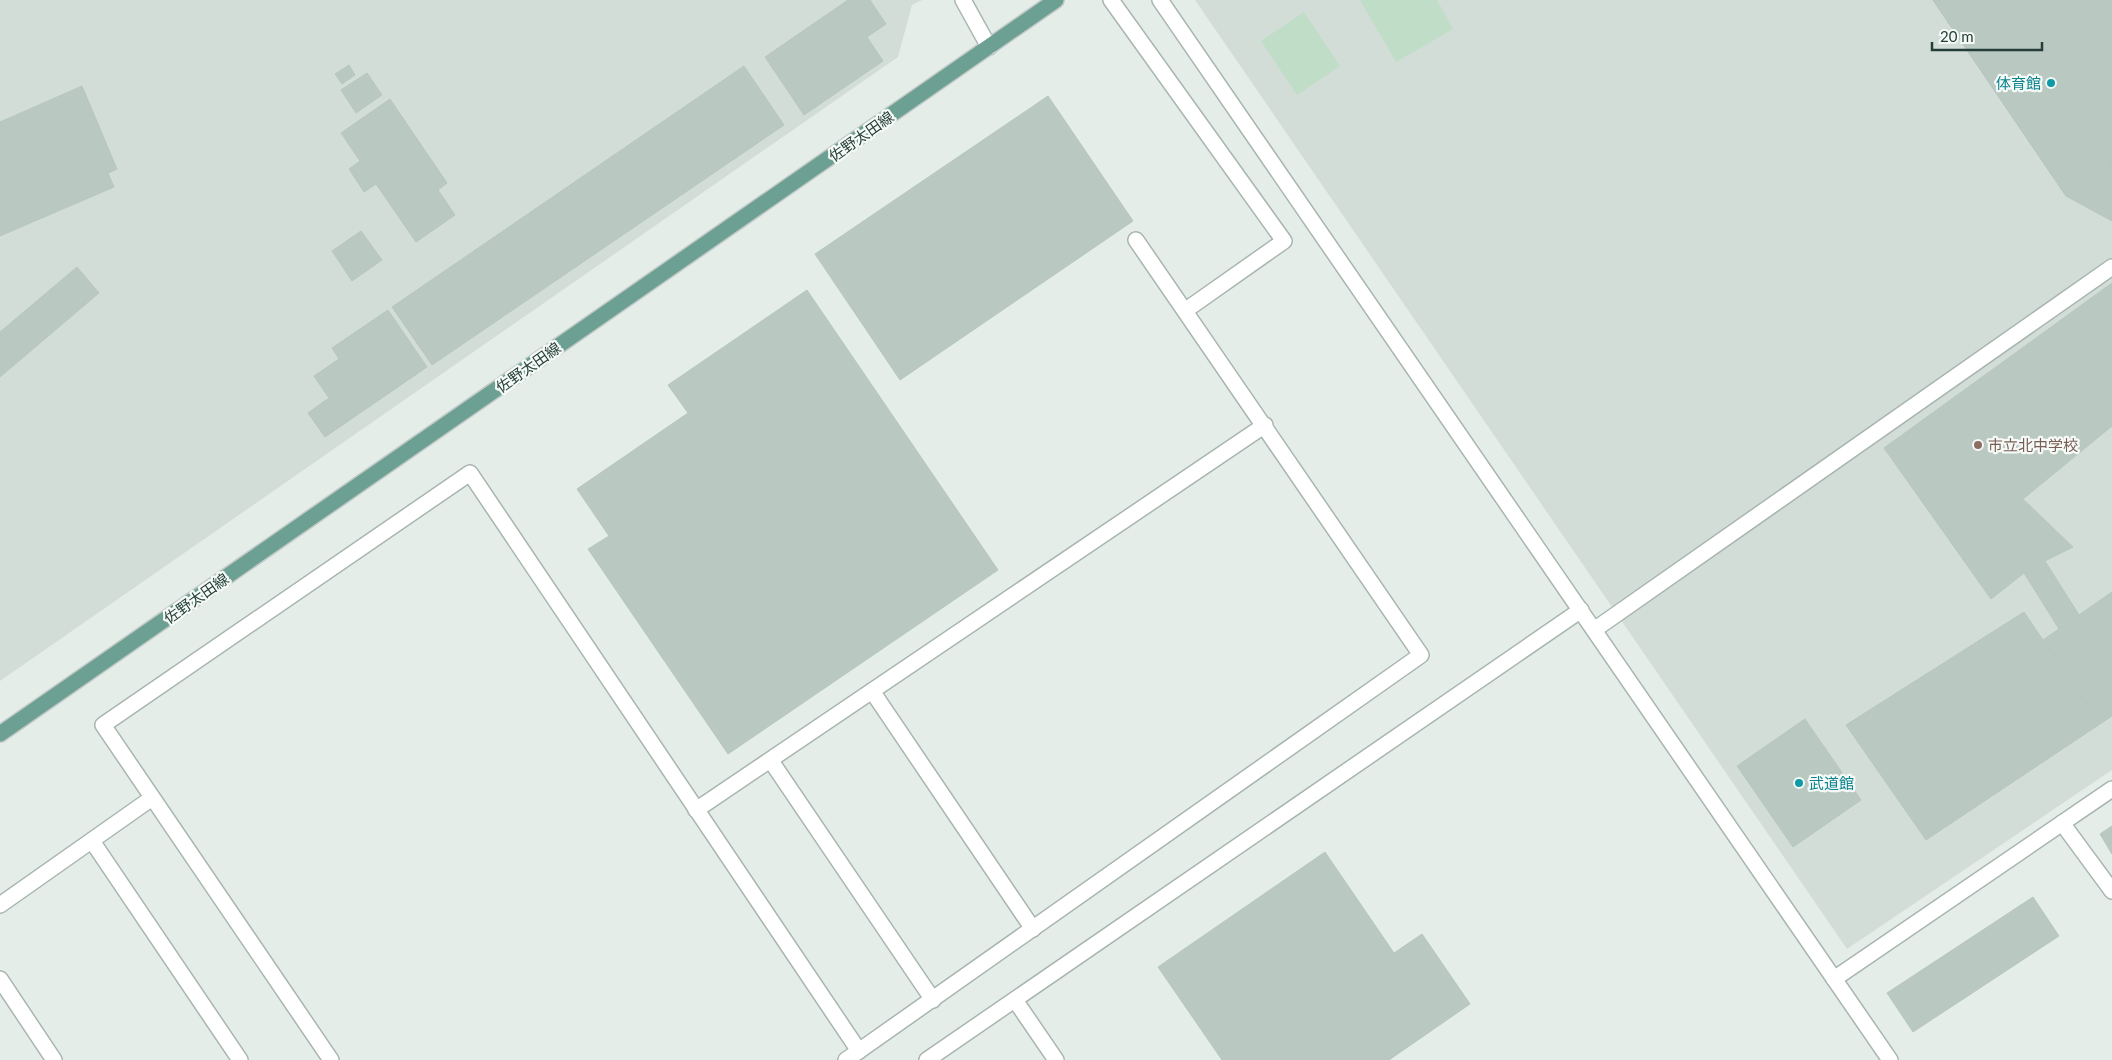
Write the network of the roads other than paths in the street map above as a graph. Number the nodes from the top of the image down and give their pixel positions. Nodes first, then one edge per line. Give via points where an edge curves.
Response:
1 (963, 0) edge
2 (1056, 0) edge
3 (1111, 0) edge
4 (1160, 0) edge
5 (989, 47) junction
6 (1136, 240) dead end
7 (2112, 267) edge
8 (1186, 310) junction
9 (1265, 425) junction
10 (1581, 610) junction
11 (1594, 630) junction
12 (872, 692) junction
13 (0, 734) edge
14 (771, 761) junction
15 (2112, 789) edge
16 (152, 798) junction
17 (696, 810) junction
18 (2062, 823) junction
19 (92, 841) junction
20 (2112, 891) edge
21 (0, 905) edge
22 (1033, 929) junction
23 (0, 979) edge
24 (1834, 979) junction
25 (933, 1000) junction
26 (1015, 1000) junction
27 (859, 1051) junction
28 (54, 1060) edge
29 (240, 1060) edge
30 (331, 1060) edge
31 (846, 1060) edge
32 (927, 1060) edge
33 (1056, 1060) edge
34 (1890, 1060) edge

1 - 5 street
2 - 5 main road, 佐野太田線
3 - 8 street via 1284,241
4 - 10 street
5 - 13 main road, 佐野太田線
6 - 8 street
7 - 11 street
8 - 9 street
9 - 12 street
9 - 22 street via 1421,655
10 - 11 street
10 - 26 street
11 - 24 street
12 - 14 street
12 - 22 street
14 - 17 street
14 - 25 street
15 - 18 street
16 - 17 street via 103,725 470,473
16 - 19 street
16 - 30 street
17 - 27 street
18 - 20 street
18 - 24 street
19 - 21 street
19 - 29 street
22 - 25 street
23 - 28 street
24 - 34 street
25 - 27 street
26 - 32 street
26 - 33 street
27 - 31 street

